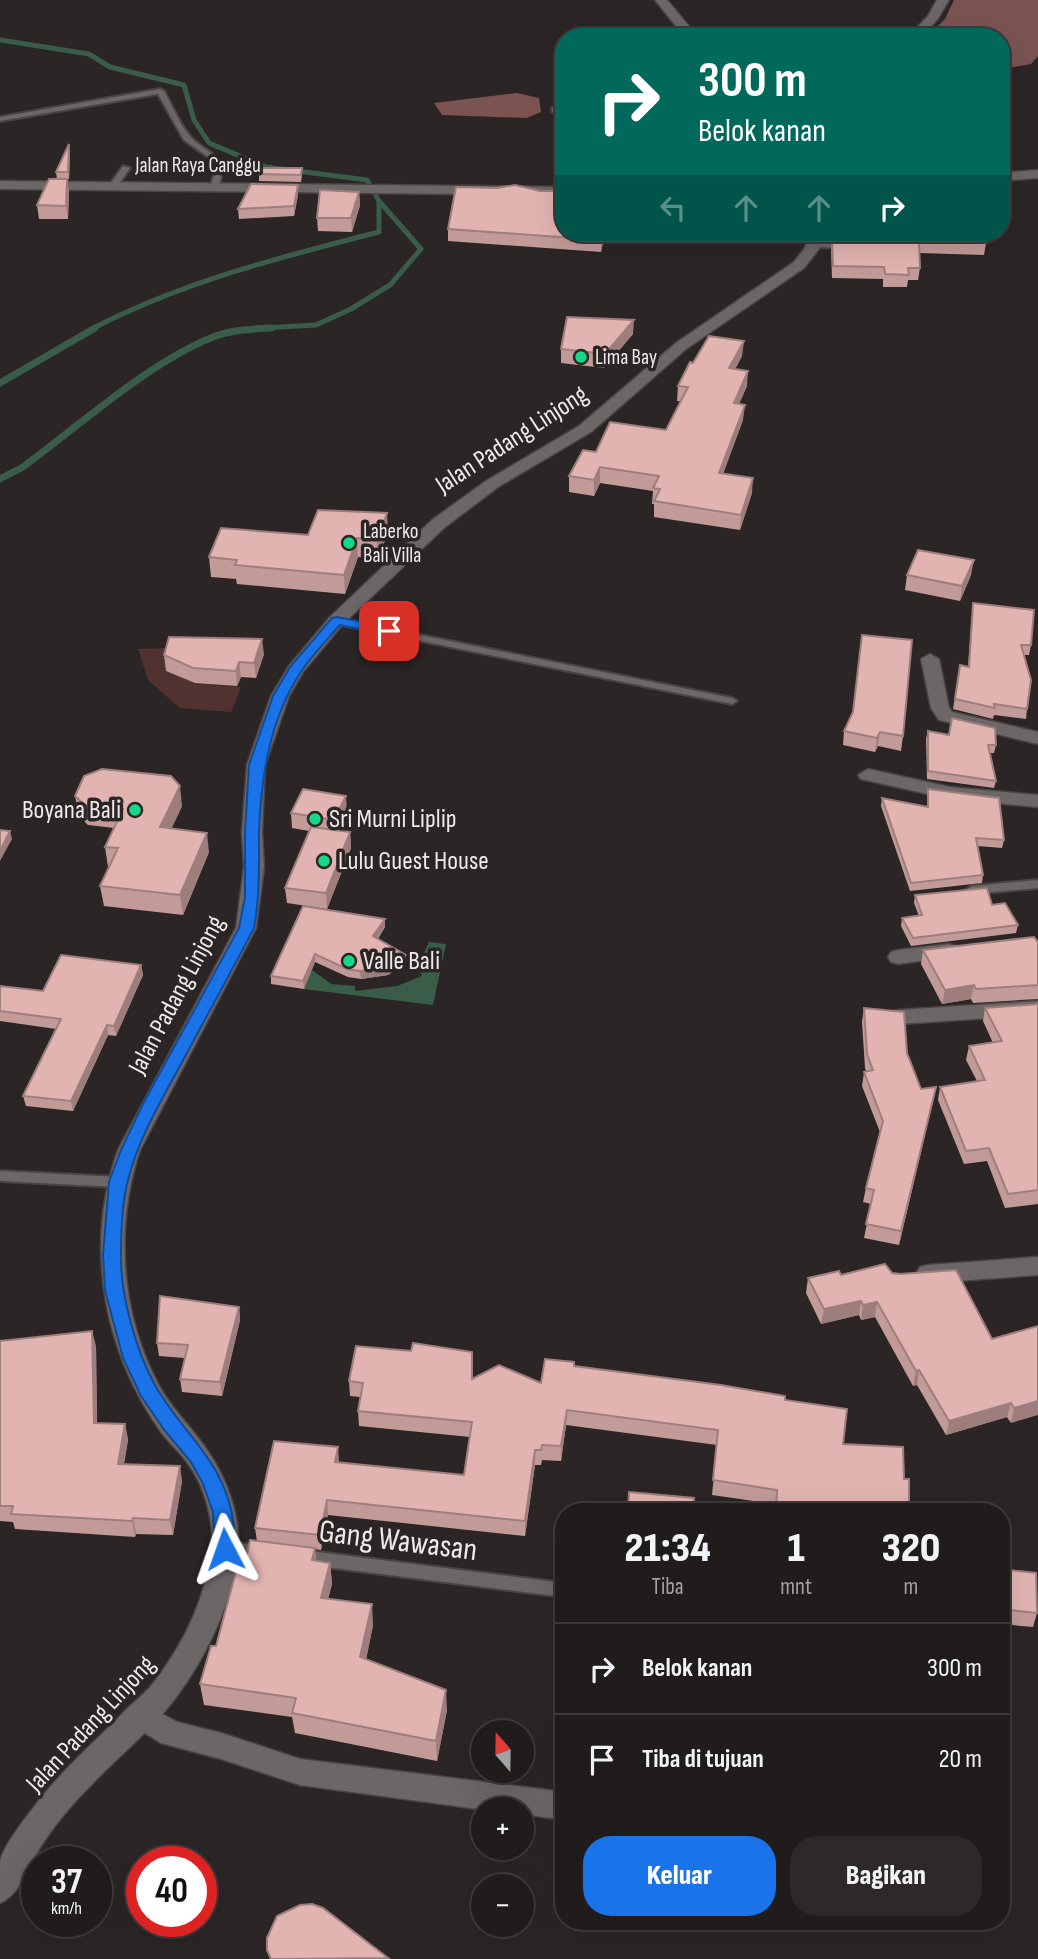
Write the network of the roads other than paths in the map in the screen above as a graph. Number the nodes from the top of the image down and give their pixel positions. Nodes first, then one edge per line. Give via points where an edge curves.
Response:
1 (661, 0) edge
2 (943, 0) edge
3 (684, 28) edge
4 (923, 28) edge
5 (0, 119) edge
6 (126, 168) dead end
7 (1038, 174) edge
8 (1010, 176) edge
9 (0, 186) edge
10 (113, 186) junction
11 (215, 187) junction
12 (555, 191) edge
13 (812, 242) edge
14 (831, 242) edge
15 (854, 246) edge
16 (337, 621) junction
17 (930, 659) dead end
18 (733, 701) dead end
19 (1038, 738) edge
20 (868, 775) dead end
21 (1038, 801) edge
22 (1038, 884) edge
23 (955, 892) edge
24 (973, 949) edge
25 (898, 957) dead end
26 (1038, 1008) edge
27 (898, 1017) edge
28 (0, 1176) edge
29 (118, 1182) junction
30 (1038, 1266) edge
31 (910, 1276) edge
32 (225, 1549) junction
33 (555, 1589) edge
34 (140, 1715) junction
35 (555, 1805) edge
36 (0, 1889) edge

1 - 3 street
2 - 4 street
5 - 11 lane via 160,91 187,138 218,163
6 - 10 lane
7 - 8 street
9 - 10 street, Jalan Raya Canggu
10 - 11 street, Jalan Raya Canggu
11 - 12 street, Jalan Raya Canggu
13 - 16 street, Jalan Padang Linjong via 799,265 681,346 585,429 454,511
14 - 15 lane
16 - 18 lane
16 - 29 street, Jalan Padang Linjong via 295,670 267,727 256,765 254,877 246,928 151,1104
17 - 19 street via 940,708 946,716
20 - 21 street via 950,793
22 - 23 lane
24 - 25 street
26 - 27 street
28 - 29 lane
29 - 32 street, Jalan Padang Linjong via 114,1290 133,1358 148,1390 212,1482 222,1512
30 - 31 street
32 - 33 lane, Gang Wawasan
32 - 34 street, Jalan Padang Linjong via 201,1633 164,1691
34 - 35 street via 171,1734 300,1772
34 - 36 street, Jalan Padang Linjong via 55,1802

